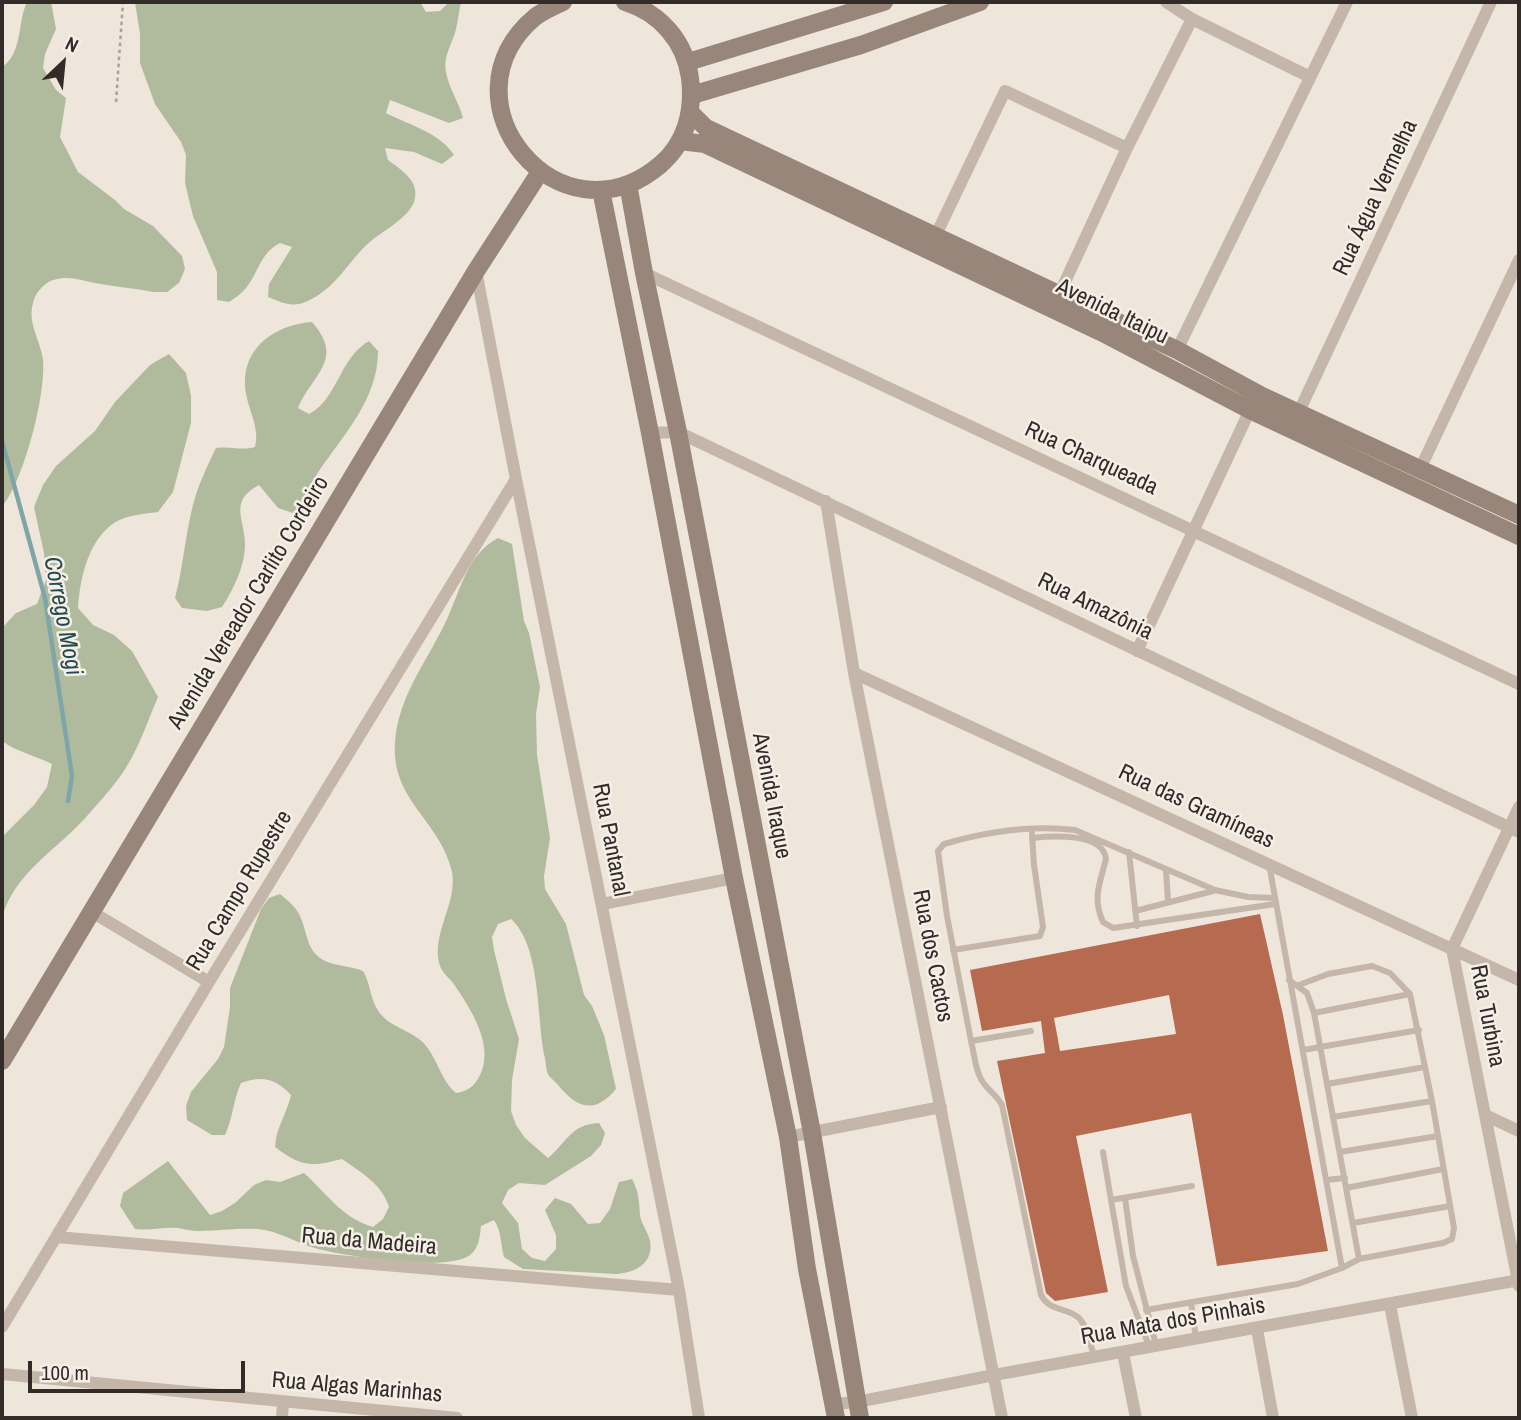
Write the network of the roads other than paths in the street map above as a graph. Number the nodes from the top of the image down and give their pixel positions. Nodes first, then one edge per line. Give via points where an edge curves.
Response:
1 (563, 2) edge
2 (625, 2) edge
3 (884, 2) edge
4 (980, 2) edge
5 (1166, 2) edge
6 (1347, 2) edge
7 (1491, 2) edge
8 (534, 9) edge
9 (1192, 19) junction
10 (688, 62) junction
11 (1310, 77) junction
12 (692, 104) junction
13 (680, 141) junction
14 (1127, 148) junction
15 (540, 172) junction
16 (628, 184) junction
17 (601, 190) junction
18 (932, 243) junction
19 (1519, 260) edge
20 (476, 271) junction
21 (644, 273) junction
22 (1055, 302) junction
23 (1177, 350) junction
24 (1256, 403) junction
25 (1298, 412) junction
26 (1292, 429) junction
27 (678, 432) junction
28 (650, 433) junction
29 (1420, 468) junction
30 (516, 479) junction
31 (826, 502) junction
32 (1519, 515) edge
33 (1194, 530) junction
34 (1519, 536) edge
35 (1137, 651) junction
36 (854, 673) junction
37 (1519, 684) edge
38 (1519, 807) edge
39 (1032, 829) junction
40 (1514, 830) edge
41 (1032, 838) junction
42 (1129, 852) junction
43 (1269, 864) junction
44 (1166, 870) junction
45 (734, 878) junction
46 (1215, 890) junction
47 (1275, 901) junction
48 (1168, 902) junction
49 (602, 904) junction
50 (1135, 911) junction
51 (92, 912) junction
52 (1137, 926) junction
53 (1452, 949) junction
54 (953, 950) junction
55 (1289, 980) junction
56 (1519, 981) edge
57 (209, 982) junction
58 (1299, 985) junction
59 (1410, 994) junction
60 (1314, 1013) junction
61 (1419, 1030) junction
62 (1031, 1031) dead end
63 (971, 1041) junction
64 (1321, 1048) junction
65 (1303, 1050) junction
66 (2, 1061) edge
67 (1425, 1067) junction
68 (1327, 1084) junction
69 (1432, 1101) junction
70 (941, 1107) junction
71 (1314, 1114) junction
72 (1333, 1114) junction
73 (1485, 1115) junction
74 (1519, 1131) edge
75 (812, 1133) junction
76 (1438, 1136) junction
77 (788, 1137) junction
78 (1102, 1152) dead end
79 (1340, 1152) junction
80 (1443, 1169) junction
81 (1345, 1178) junction
82 (1326, 1180) junction
83 (1192, 1186) dead end
84 (1346, 1188) junction
85 (1125, 1198) junction
86 (1111, 1200) junction
87 (1450, 1206) junction
88 (1353, 1223) junction
89 (56, 1237) junction
90 (1359, 1259) junction
91 (1342, 1268) junction
92 (1519, 1282) edge
93 (680, 1290) junction
94 (1191, 1302) junction
95 (1390, 1304) junction
96 (1146, 1310) junction
97 (2, 1327) edge
98 (1257, 1329) junction
99 (1196, 1339) junction
100 (1153, 1348) junction
101 (1123, 1353) junction
102 (1094, 1358) junction
103 (2, 1374) edge
104 (994, 1375) junction
105 (284, 1402) junction
106 (859, 1410) edge
107 (835, 1411) edge
108 (282, 1418) edge
109 (457, 1418) edge
110 (699, 1418) edge
111 (1002, 1418) edge
112 (1136, 1418) edge
113 (1273, 1418) edge
114 (1412, 1418) edge

1 - 8 street
2 - 10 street via 660,20 677,39
3 - 10 street
4 - 12 street
5 - 9 street
6 - 11 street
7 - 25 street, Rua Água Vermelha
8 - 15 street via 505,59 499,101 512,141
9 - 11 street
9 - 14 street
10 - 12 street
11 - 23 street
12 - 13 street
12 - 18 street, Avenida Itaipu via 706,128
13 - 16 street via 649,174
13 - 18 street, Avenida Itaipu via 705,144
14 - 18 street via 1005,91
14 - 22 street
15 - 17 street via 559,183
15 - 20 street, Avenida Vereador Carlito Cordeiro
16 - 17 street
16 - 21 street, Avenida Iraque
17 - 28 street
18 - 22 street, Avenida Itaipu
19 - 29 street
20 - 30 street, Rua Pantanal
20 - 51 street, Avenida Vereador Carlito Cordeiro
21 - 27 street, Avenida Iraque
21 - 33 street, Rua Charqueada
22 - 23 street, Avenida Itaipu
22 - 24 street, Avenida Itaipu via 1103,333
23 - 24 street, Avenida Itaipu
24 - 25 street, Avenida Itaipu
24 - 26 street, Avenida Itaipu
24 - 33 street
25 - 26 street, Rua Água Vermelha
25 - 29 street, Avenida Itaipu
26 - 34 street, Avenida Itaipu
27 - 28 street, Rua Amazônia
27 - 31 street, Rua Amazônia
27 - 75 street, Avenida Iraque
28 - 45 street
29 - 32 street, Avenida Itaipu
30 - 49 street, Rua Pantanal
30 - 57 street, Rua Campo Rupestre
31 - 35 street, Rua Amazônia
31 - 36 street, Rua dos Cactos
33 - 35 street
33 - 37 street, Rua Charqueada
35 - 40 street, Rua Amazônia
36 - 43 street, Rua das Gramíneas
36 - 70 street, Rua dos Cactos
38 - 40 street, Rua Turbina
39 - 41 lane
39 - 42 lane via 1075,830
39 - 54 lane via 944,844 938,851
40 - 53 street, Rua Turbina
41 - 52 lane via 1069,836 1100,848 1107,859 1096,890 1103,922 1120,928
41 - 54 lane via 1043,927 1040,936
42 - 44 lane
42 - 50 lane
43 - 47 lane
43 - 53 street, Rua das Gramíneas
44 - 46 lane
44 - 48 lane
45 - 49 street
45 - 77 street
46 - 47 lane
46 - 48 lane
47 - 52 lane
47 - 55 lane
48 - 50 lane
49 - 93 street, Rua Pantanal
50 - 52 lane
51 - 57 street
51 - 66 street, Avenida Vereador Carlito Cordeiro
53 - 56 street, Rua das Gramíneas
53 - 73 street, Rua Turbina
54 - 63 lane
55 - 58 lane
55 - 65 lane
57 - 89 street, Rua Campo Rupestre
58 - 59 lane via 1372,966 1390,973
58 - 60 lane
59 - 60 lane
59 - 61 lane
60 - 64 lane
61 - 64 lane
61 - 67 lane
62 - 63 lane
63 - 102 lane via 980,1078 1002,1105 1041,1295 1045,1303 1079,1318
64 - 65 lane
64 - 68 lane
65 - 71 lane
67 - 68 lane
67 - 69 lane
68 - 72 lane
69 - 72 lane
69 - 76 lane
70 - 75 street
70 - 104 street, Rua dos Cactos
71 - 72 lane
71 - 82 lane
72 - 79 lane
73 - 74 street
73 - 92 street, Rua Turbina
75 - 77 street
75 - 106 street, Avenida Iraque
76 - 79 lane
76 - 80 lane
77 - 107 street via 807,1269
78 - 86 lane
79 - 81 lane
80 - 84 lane
80 - 87 lane
81 - 82 lane
81 - 84 lane
82 - 91 lane
83 - 85 lane
84 - 88 lane
85 - 86 lane
85 - 96 lane
86 - 100 lane via 1126,1286
87 - 88 lane
87 - 90 lane via 1454,1228 1450,1241
88 - 90 lane
89 - 93 street, Rua da Madeira
89 - 97 street, Rua Campo Rupestre
90 - 91 lane
91 - 94 lane via 1298,1284
92 - 95 street, Rua Mata dos Pinhais
93 - 110 street, Rua Pantanal
94 - 96 lane
94 - 99 lane
95 - 98 street, Rua Mata dos Pinhais
95 - 114 street
96 - 100 lane
98 - 99 street, Rua Mata dos Pinhais
98 - 113 street
99 - 100 street, Rua Mata dos Pinhais
100 - 101 street, Rua Mata dos Pinhais
101 - 102 street, Rua Mata dos Pinhais
101 - 112 street
102 - 104 street, Rua Mata dos Pinhais
103 - 105 street, Rua Algas Marinhas
104 - 106 street, Rua Mata dos Pinhais
104 - 111 street, Rua dos Cactos
105 - 108 street
105 - 109 street, Rua Algas Marinhas
106 - 107 street, Rua Mata dos Pinhais

